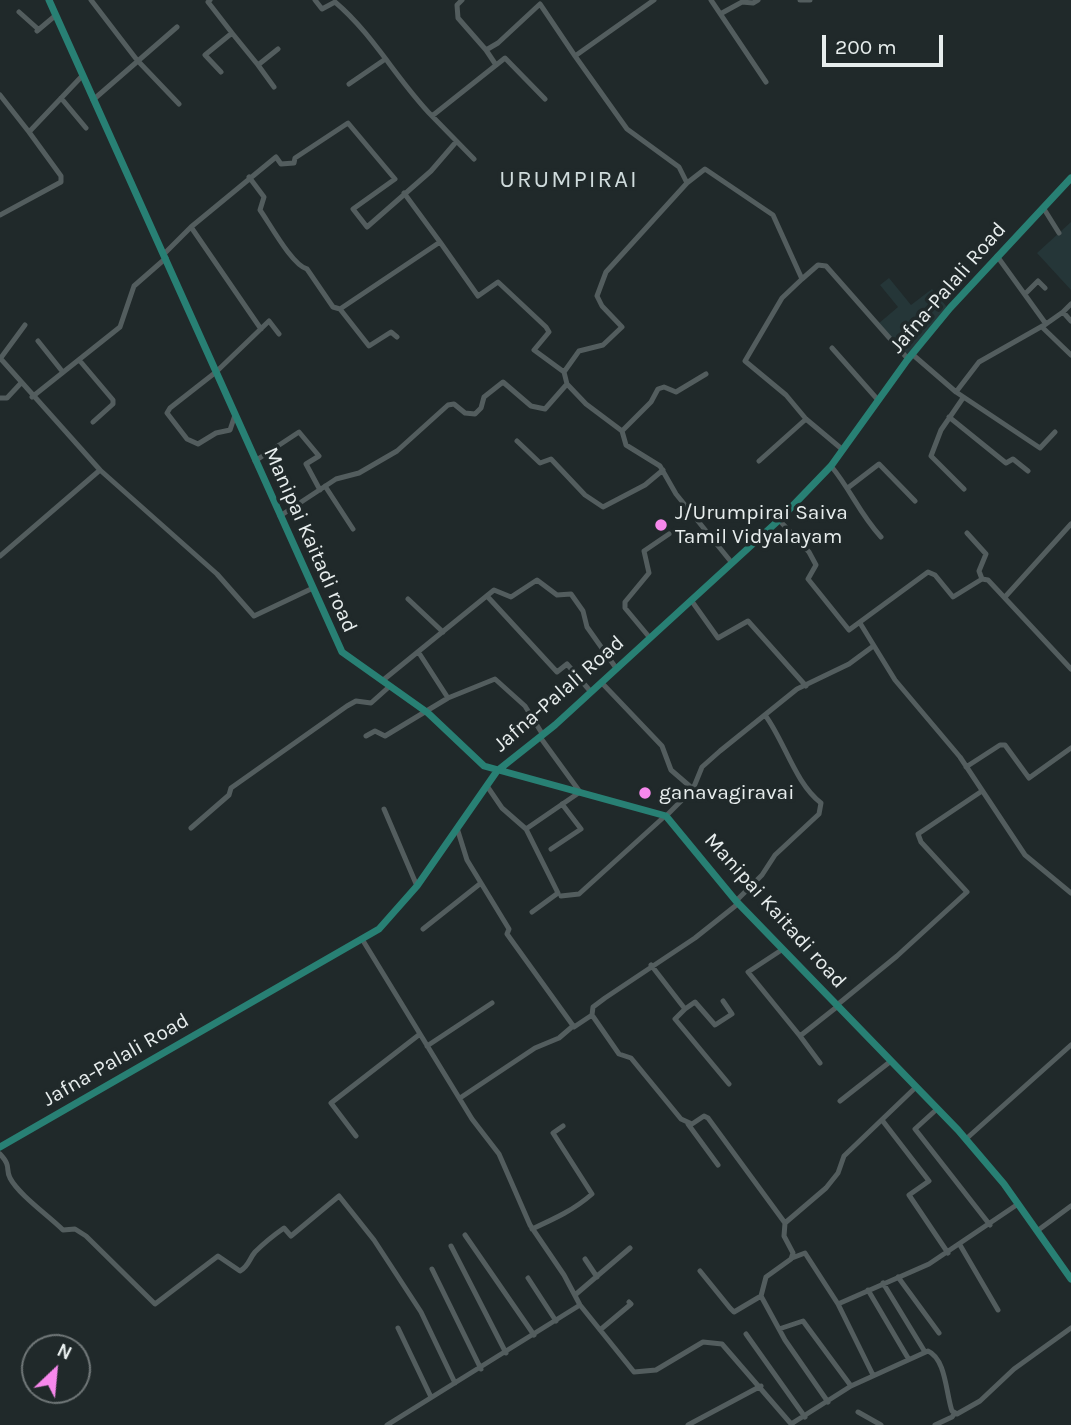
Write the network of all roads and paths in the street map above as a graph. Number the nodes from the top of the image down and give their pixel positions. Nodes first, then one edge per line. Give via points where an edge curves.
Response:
1 (49, 0) edge
2 (91, 0) edge
3 (211, 0) edge
4 (315, 0) edge
5 (462, 0) edge
6 (654, 0) edge
7 (711, 0) edge
8 (758, 0) edge
9 (800, 0) edge
10 (810, 0) edge
11 (539, 2) edge
12 (19, 12) dead end
13 (722, 13) junction
14 (56, 15) junction
15 (177, 27) dead end
16 (232, 33) junction
17 (278, 49) dead end
18 (486, 50) junction
19 (575, 55) junction
20 (137, 60) junction
21 (384, 60) junction
22 (258, 65) junction
23 (496, 65) junction
24 (221, 72) dead end
25 (83, 75) junction
26 (766, 82) dead end
27 (349, 84) dead end
28 (274, 87) dead end
29 (0, 95) edge
30 (61, 98) junction
31 (545, 99) dead end
32 (93, 100) junction
33 (179, 104) dead end
34 (432, 116) junction
35 (86, 128) dead end
36 (29, 132) junction
37 (456, 142) junction
38 (474, 159) dead end
39 (249, 177) junction
40 (1071, 178) edge
41 (687, 183) junction
42 (404, 193) junction
43 (1044, 209) junction
44 (0, 215) edge
45 (191, 227) junction
46 (1059, 233) dead end
47 (440, 242) junction
48 (165, 256) junction
49 (997, 256) junction
50 (1032, 274) dead end
51 (802, 279) junction
52 (1038, 281) junction
53 (1045, 288) dead end
54 (1025, 294) junction
55 (1071, 304) edge
56 (340, 309) junction
57 (1063, 313) junction
58 (1071, 321) edge
59 (24, 325) dead end
60 (1044, 326) junction
61 (261, 329) junction
62 (279, 334) dead end
63 (397, 337) dead end
64 (38, 341) dead end
65 (832, 348) dead end
66 (1071, 355) edge
67 (910, 356) junction
68 (0, 358) edge
69 (80, 361) junction
70 (62, 371) junction
71 (216, 372) junction
72 (564, 372) junction
73 (706, 374) dead end
74 (21, 383) junction
75 (567, 384) junction
76 (956, 392) junction
77 (32, 397) junction
78 (0, 398) edge
79 (963, 398) junction
80 (878, 400) junction
81 (235, 415) junction
82 (949, 417) junction
83 (806, 419) junction
84 (93, 422) dead end
85 (622, 431) junction
86 (1055, 432) dead end
87 (517, 441) dead end
88 (1040, 448) junction
89 (843, 450) junction
90 (1046, 453) dead end
91 (255, 461) junction
92 (758, 461) dead end
93 (831, 466) junction
94 (100, 470) junction
95 (663, 470) junction
96 (1028, 471) dead end
97 (849, 487) junction
98 (323, 488) junction
99 (964, 489) dead end
100 (915, 501) dead end
101 (280, 516) junction
102 (779, 520) junction
103 (1071, 524) edge
104 (352, 529) dead end
105 (967, 533) dead end
106 (669, 534) dead end
107 (881, 537) dead end
108 (0, 556) edge
109 (732, 563) junction
110 (982, 579) junction
111 (313, 588) junction
112 (487, 596) junction
113 (1005, 597) junction
114 (408, 598) dead end
115 (691, 600) junction
116 (860, 623) junction
117 (443, 632) junction
118 (649, 638) junction
119 (872, 647) junction
120 (419, 653) junction
121 (616, 668) junction
122 (1071, 669) edge
123 (382, 681) junction
124 (601, 682) junction
125 (390, 686) junction
126 (806, 686) junction
127 (591, 692) junction
128 (448, 698) junction
129 (428, 713) junction
130 (765, 715) junction
131 (366, 736) dead end
132 (541, 736) junction
133 (1071, 748) edge
134 (966, 767) junction
135 (497, 771) junction
136 (486, 786) junction
137 (693, 789) junction
138 (982, 791) junction
139 (580, 792) junction
140 (562, 804) junction
141 (384, 809) dead end
142 (665, 816) junction
143 (191, 828) dead end
144 (457, 828) junction
145 (526, 829) junction
146 (551, 849) dead end
147 (481, 883) junction
148 (417, 886) junction
149 (1071, 893) edge
150 (561, 896) dead end
151 (738, 902) junction
152 (533, 912) dead end
153 (423, 929) dead end
154 (362, 939) junction
155 (783, 949) junction
156 (651, 965) junction
157 (723, 1001) dead end
158 (492, 1003) dead end
159 (838, 1006) junction
160 (685, 1009) junction
161 (592, 1015) junction
162 (573, 1026) junction
163 (420, 1034) junction
164 (800, 1036) junction
165 (1071, 1045) edge
166 (427, 1046) junction
167 (891, 1061) junction
168 (820, 1063) dead end
169 (729, 1084) dead end
170 (916, 1087) junction
171 (460, 1098) junction
172 (841, 1101) dead end
173 (937, 1109) junction
174 (882, 1120) junction
175 (688, 1124) junction
176 (563, 1126) dead end
177 (356, 1136) dead end
178 (965, 1139) junction
179 (0, 1147) edge
180 (0, 1154) edge
181 (718, 1165) dead end
182 (1018, 1204) junction
183 (1071, 1206) edge
184 (785, 1223) junction
185 (990, 1225) junction
186 (532, 1229) junction
187 (1037, 1231) junction
188 (465, 1235) dead end
189 (960, 1245) junction
190 (451, 1246) dead end
191 (630, 1248) dead end
192 (948, 1253) junction
193 (792, 1258) junction
194 (585, 1259) dead end
195 (432, 1269) dead end
196 (700, 1270) dead end
197 (597, 1277) junction
198 (898, 1277) junction
199 (528, 1278) dead end
200 (1071, 1279) edge
201 (883, 1283) junction
202 (868, 1290) junction
203 (575, 1295) junction
204 (761, 1296) junction
205 (629, 1302) dead end
206 (838, 1304) junction
207 (580, 1305) junction
208 (998, 1310) dead end
209 (556, 1321) junction
210 (398, 1328) dead end
211 (1071, 1328) edge
212 (779, 1329) junction
213 (600, 1330) junction
214 (939, 1333) dead end
215 (746, 1334) dead end
216 (534, 1335) junction
217 (925, 1352) junction
218 (506, 1353) junction
219 (908, 1358) junction
220 (481, 1369) junction
221 (873, 1375) junction
222 (455, 1383) junction
223 (761, 1386) junction
224 (851, 1386) junction
225 (431, 1397) junction
226 (828, 1402) junction
227 (858, 1412) dead end
228 (955, 1413) junction
229 (805, 1417) junction
230 (792, 1424) edge
231 (387, 1425) edge
232 (688, 1425) edge
233 (881, 1425) edge
234 (935, 1425) edge

1 - 14 main road, Manipai Kaitadi road
2 - 20 street
3 - 16 street via 208,2
4 - 21 street via 322,9 335,2 350,15
5 - 18 street via 457,5 458,18
6 - 19 street
7 - 13 street
8 - 13 street via 742,2
9 - 10 street
11 - 18 street
11 - 19 street
12 - 14 street via 37,30
13 - 26 street
14 - 25 main road, Manipai Kaitadi road
15 - 20 street
16 - 22 street
16 - 24 street via 205,55
17 - 22 street
18 - 23 street
19 - 41 street via 626,129 679,167
20 - 32 street
20 - 33 street
21 - 27 street
21 - 34 street
22 - 28 street
23 - 31 street via 505,58
23 - 34 street
25 - 30 street
25 - 32 main road, Manipai Kaitadi road
29 - 36 street
30 - 35 street
30 - 36 street
32 - 48 main road, Manipai Kaitadi road
34 - 37 street
36 - 44 street via 62,179
37 - 38 street
37 - 42 street
39 - 42 street via 276,157 281,164 294,163 348,123 395,180 353,209 368,227
39 - 45 street
39 - 56 street via 263,195 260,210 279,238 333,307
40 - 43 main road, Jafna-Palali Road
41 - 51 street via 705,170 773,215
41 - 72 street via 602,280 597,296 622,325 621,330 603,345 579,351
42 - 47 street
43 - 46 street
43 - 49 main road, Jafna-Palali Road
45 - 48 street
45 - 61 street
47 - 56 street
47 - 72 street via 478,296 498,282 546,327 546,338 534,350
48 - 69 street via 134,286 120,327
48 - 71 main road, Manipai Kaitadi road
49 - 54 street
49 - 67 main road, Jafna-Palali Road
50 - 52 street
51 - 67 street via 818,265 826,266
51 - 83 street via 782,298 745,361 786,395
52 - 53 street
52 - 54 street
54 - 60 street
55 - 57 street
56 - 63 street via 369,346 391,332
57 - 58 street
57 - 60 street
59 - 68 street
60 - 66 street
60 - 76 street via 979,362
61 - 62 street via 269,321
61 - 71 street
64 - 70 street
65 - 80 street
67 - 76 street
67 - 80 main road, Jafna-Palali Road
68 - 74 street
69 - 70 street
69 - 84 street via 113,400
70 - 77 street
71 - 81 main road, Manipai Kaitadi road
71 - 81 street via 167,413 187,439 198,444 230,430
72 - 75 street
73 - 85 street via 676,391 658,389
74 - 77 street
74 - 78 street via 7,398
75 - 85 street
75 - 98 street via 545,409 503,382 484,397 475,414 448,405 397,451
76 - 79 street
77 - 94 street
79 - 82 street
79 - 88 street
80 - 89 main road, Jafna-Palali Road
81 - 91 main road, Manipai Kaitadi road
82 - 96 street via 1006,463 1013,458
82 - 99 street via 931,456
83 - 89 street
83 - 92 street
85 - 95 street via 625,445
86 - 88 street
87 - 95 street via 540,463 551,459 603,508
88 - 90 street
89 - 93 main road, Jafna-Palali Road
91 - 98 street via 299,432 319,456 306,464
91 - 101 main road, Manipai Kaitadi road
93 - 97 street
93 - 102 main road, Jafna-Palali Road
94 - 108 street
94 - 111 street via 217,574 254,616
95 - 109 street via 676,494
97 - 100 street via 879,464
97 - 107 street via 859,512
98 - 101 street
98 - 104 street
101 - 111 main road, Manipai Kaitadi road
102 - 109 main road, Jafna-Palali Road
102 - 116 street via 809,552 816,565 808,579 828,607 849,630
103 - 113 street
105 - 110 street via 986,554 979,571
106 - 118 street via 644,551 649,573 625,601 625,608
109 - 115 main road, Jafna-Palali Road
110 - 113 street
110 - 116 street via 953,597 928,572
111 - 123 main road, Manipai Kaitadi road via 342,652
112 - 117 street
112 - 121 street via 496,589 512,597 537,580 557,595 571,594
112 - 127 street via 557,672 567,664
113 - 122 street
114 - 117 street
115 - 118 main road, Jafna-Palali Road
115 - 126 street via 718,638 748,621
116 - 119 street
117 - 120 street
118 - 121 main road, Jafna-Palali Road
119 - 126 street
119 - 134 street
120 - 123 street
120 - 128 street
121 - 124 main road, Jafna-Palali Road
123 - 125 main road, Manipai Kaitadi road
124 - 127 main road, Jafna-Palali Road
124 - 137 street via 662,746 671,770
125 - 129 main road, Manipai Kaitadi road
125 - 143 street via 371,703 356,701 347,706 256,769
126 - 130 street
127 - 132 main road, Jafna-Palali Road
128 - 129 street
128 - 132 street via 495,679 524,706
129 - 131 street via 385,736 375,731
129 - 135 main road, Manipai Kaitadi road via 475,760
130 - 137 street via 702,767
130 - 151 street via 811,795 821,803 819,814 775,855
132 - 135 main road, Jafna-Palali Road
132 - 139 street
133 - 134 street via 1028,779 1005,745
134 - 138 street
135 - 136 main road, Jafna-Palali Road
135 - 139 main road, Manipai Kaitadi road
136 - 144 main road, Jafna-Palali Road
136 - 145 street
137 - 142 street
138 - 149 street via 1025,855
138 - 159 street via 918,834 967,892
139 - 140 street
139 - 142 main road, Manipai Kaitadi road
140 - 145 street
140 - 146 street via 581,829
141 - 148 street
142 - 150 street via 579,894
142 - 151 main road, Manipai Kaitadi road
144 - 147 street via 467,860
144 - 148 main road, Jafna-Palali Road
145 - 152 street via 558,893
147 - 153 street
147 - 162 street via 509,929 507,934
148 - 154 main road, Jafna-Palali Road via 379,929
151 - 155 main road, Manipai Kaitadi road
151 - 156 street via 695,938
154 - 163 street
154 - 179 main road, Jafna-Palali Road
155 - 159 main road, Manipai Kaitadi road
155 - 164 street via 748,972
156 - 160 street
156 - 161 street via 593,1007
157 - 160 street via 732,1014 715,1025 695,1002
158 - 166 street
159 - 164 street
159 - 167 main road, Manipai Kaitadi road
160 - 169 street via 675,1019
161 - 162 street
161 - 175 street via 619,1054 631,1058
162 - 171 street
163 - 166 street
163 - 177 street via 331,1103
164 - 168 street
165 - 178 street
166 - 171 street
167 - 170 main road, Manipai Kaitadi road
167 - 172 street
170 - 173 main road, Manipai Kaitadi road
170 - 174 street
171 - 186 street via 499,1154
173 - 178 main road, Manipai Kaitadi road
173 - 185 street via 915,1129
174 - 184 street via 844,1156 826,1188
174 - 192 street via 929,1181 909,1195
175 - 181 street
175 - 184 street via 708,1118
176 - 186 street via 553,1133 592,1194 569,1213
178 - 182 main road, Manipai Kaitadi road
180 - 222 street via 17,1186 63,1230 75,1229 86,1236 155,1304 218,1256 240,1271 244,1269 253,1254 277,1233 284,1228 291,1236 339,1196 422,1312
182 - 185 street
182 - 187 main road, Manipai Kaitadi road
183 - 187 street
184 - 193 street
185 - 189 street
186 - 203 street
187 - 200 main road, Manipai Kaitadi road
188 - 216 street
189 - 192 street
189 - 208 street
190 - 218 street
191 - 197 street
192 - 198 street
193 - 204 street via 766,1278
193 - 206 street via 805,1253
194 - 197 street
195 - 220 street
196 - 204 street via 734,1312
197 - 203 street
198 - 201 street
198 - 214 street
199 - 209 street
201 - 202 street
201 - 217 street
202 - 206 street
202 - 219 street
203 - 207 street
204 - 212 street
205 - 213 street
206 - 221 street
207 - 209 street
207 - 213 street
209 - 216 street
210 - 225 street
211 - 228 street via 1014,1369 980,1401
212 - 224 street via 803,1321
212 - 226 street
213 - 223 street via 634,1372 656,1370 703,1342 722,1344
215 - 229 street
216 - 218 street
217 - 219 street
217 - 228 street via 931,1352 941,1367
218 - 220 street
219 - 221 street
220 - 222 street
221 - 224 street
222 - 225 street
223 - 230 street
223 - 232 street
224 - 226 street
225 - 231 street
226 - 229 street
227 - 233 street
228 - 234 street
229 - 230 street

